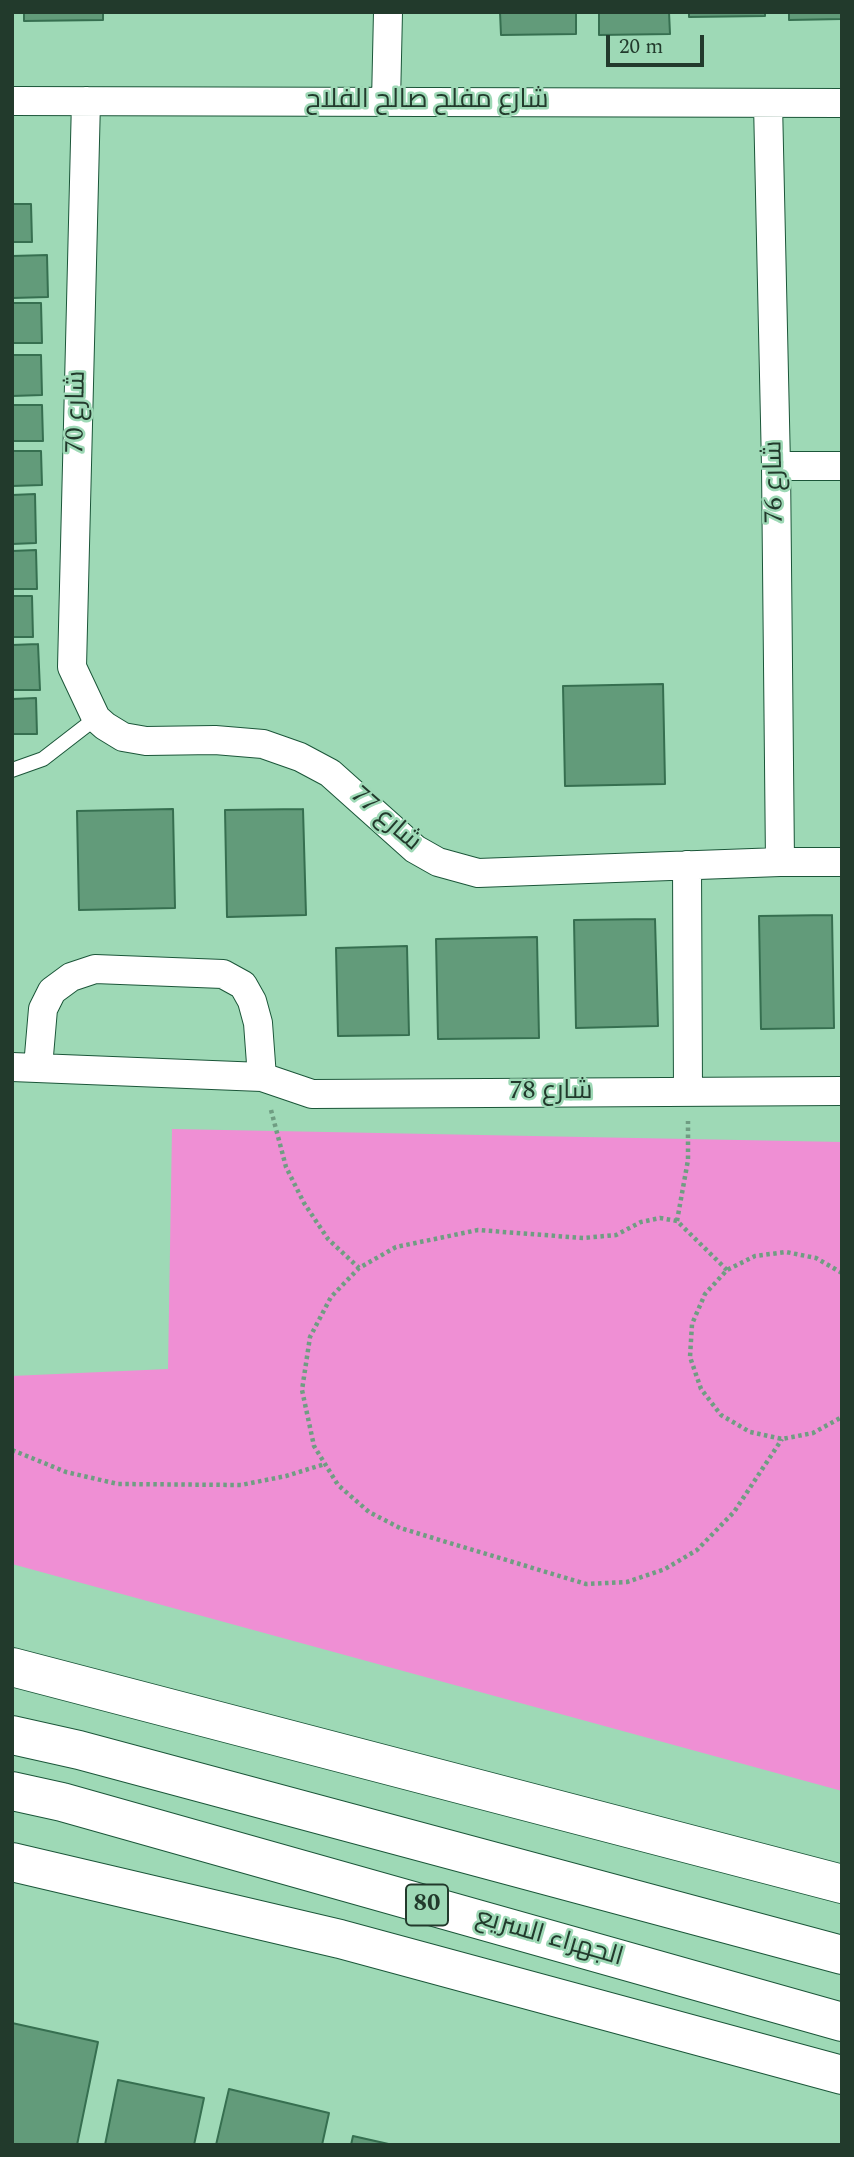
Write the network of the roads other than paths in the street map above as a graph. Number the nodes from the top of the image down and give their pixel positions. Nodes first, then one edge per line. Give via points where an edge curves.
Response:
1 (388, 12) edge
2 (12, 101) edge
3 (86, 101) junction
4 (386, 102) junction
5 (768, 103) junction
6 (842, 103) edge
7 (776, 466) junction
8 (842, 466) edge
9 (96, 718) junction
10 (12, 770) edge
11 (780, 862) junction
12 (842, 862) edge
13 (687, 865) junction
14 (25, 1067) edge
15 (262, 1077) junction
16 (842, 1091) edge
17 (688, 1092) junction
18 (12, 1667) edge
19 (12, 1735) edge
20 (12, 1791) edge
21 (12, 1862) edge
22 (842, 1884) edge
23 (842, 1955) edge
24 (842, 2021) edge
25 (842, 2075) edge

1 - 4 street
2 - 3 street, شارع مفلح صالح الفلاح
3 - 4 street, شارع مفلح صالح الفلاح
3 - 9 street, شارع 70 via 72,667
4 - 5 street, شارع مفلح صالح الفلاح
5 - 6 street, شارع مفلح صالح الفلاح
5 - 7 street, شارع 76
7 - 8 street
7 - 11 street, شارع 76
9 - 10 lane via 43,759
9 - 13 street, شارع 77 via 123,737 264,744 300,757 330,773 415,849 438,862 478,873
11 - 12 street, شارع 77
11 - 13 street, شارع 77
13 - 17 street
14 - 15 street, شارع 78
14 - 15 street, شارع 78 via 52,991 71,977 95,970 223,974 243,985 252,1001
15 - 17 street, شارع 78 via 312,1094
16 - 17 street, شارع 78
18 - 22 main road
19 - 23 main road, 80
20 - 24 main road, الجهراء السريع / 80
21 - 25 main road, الجهراء السريع via 340,1939

